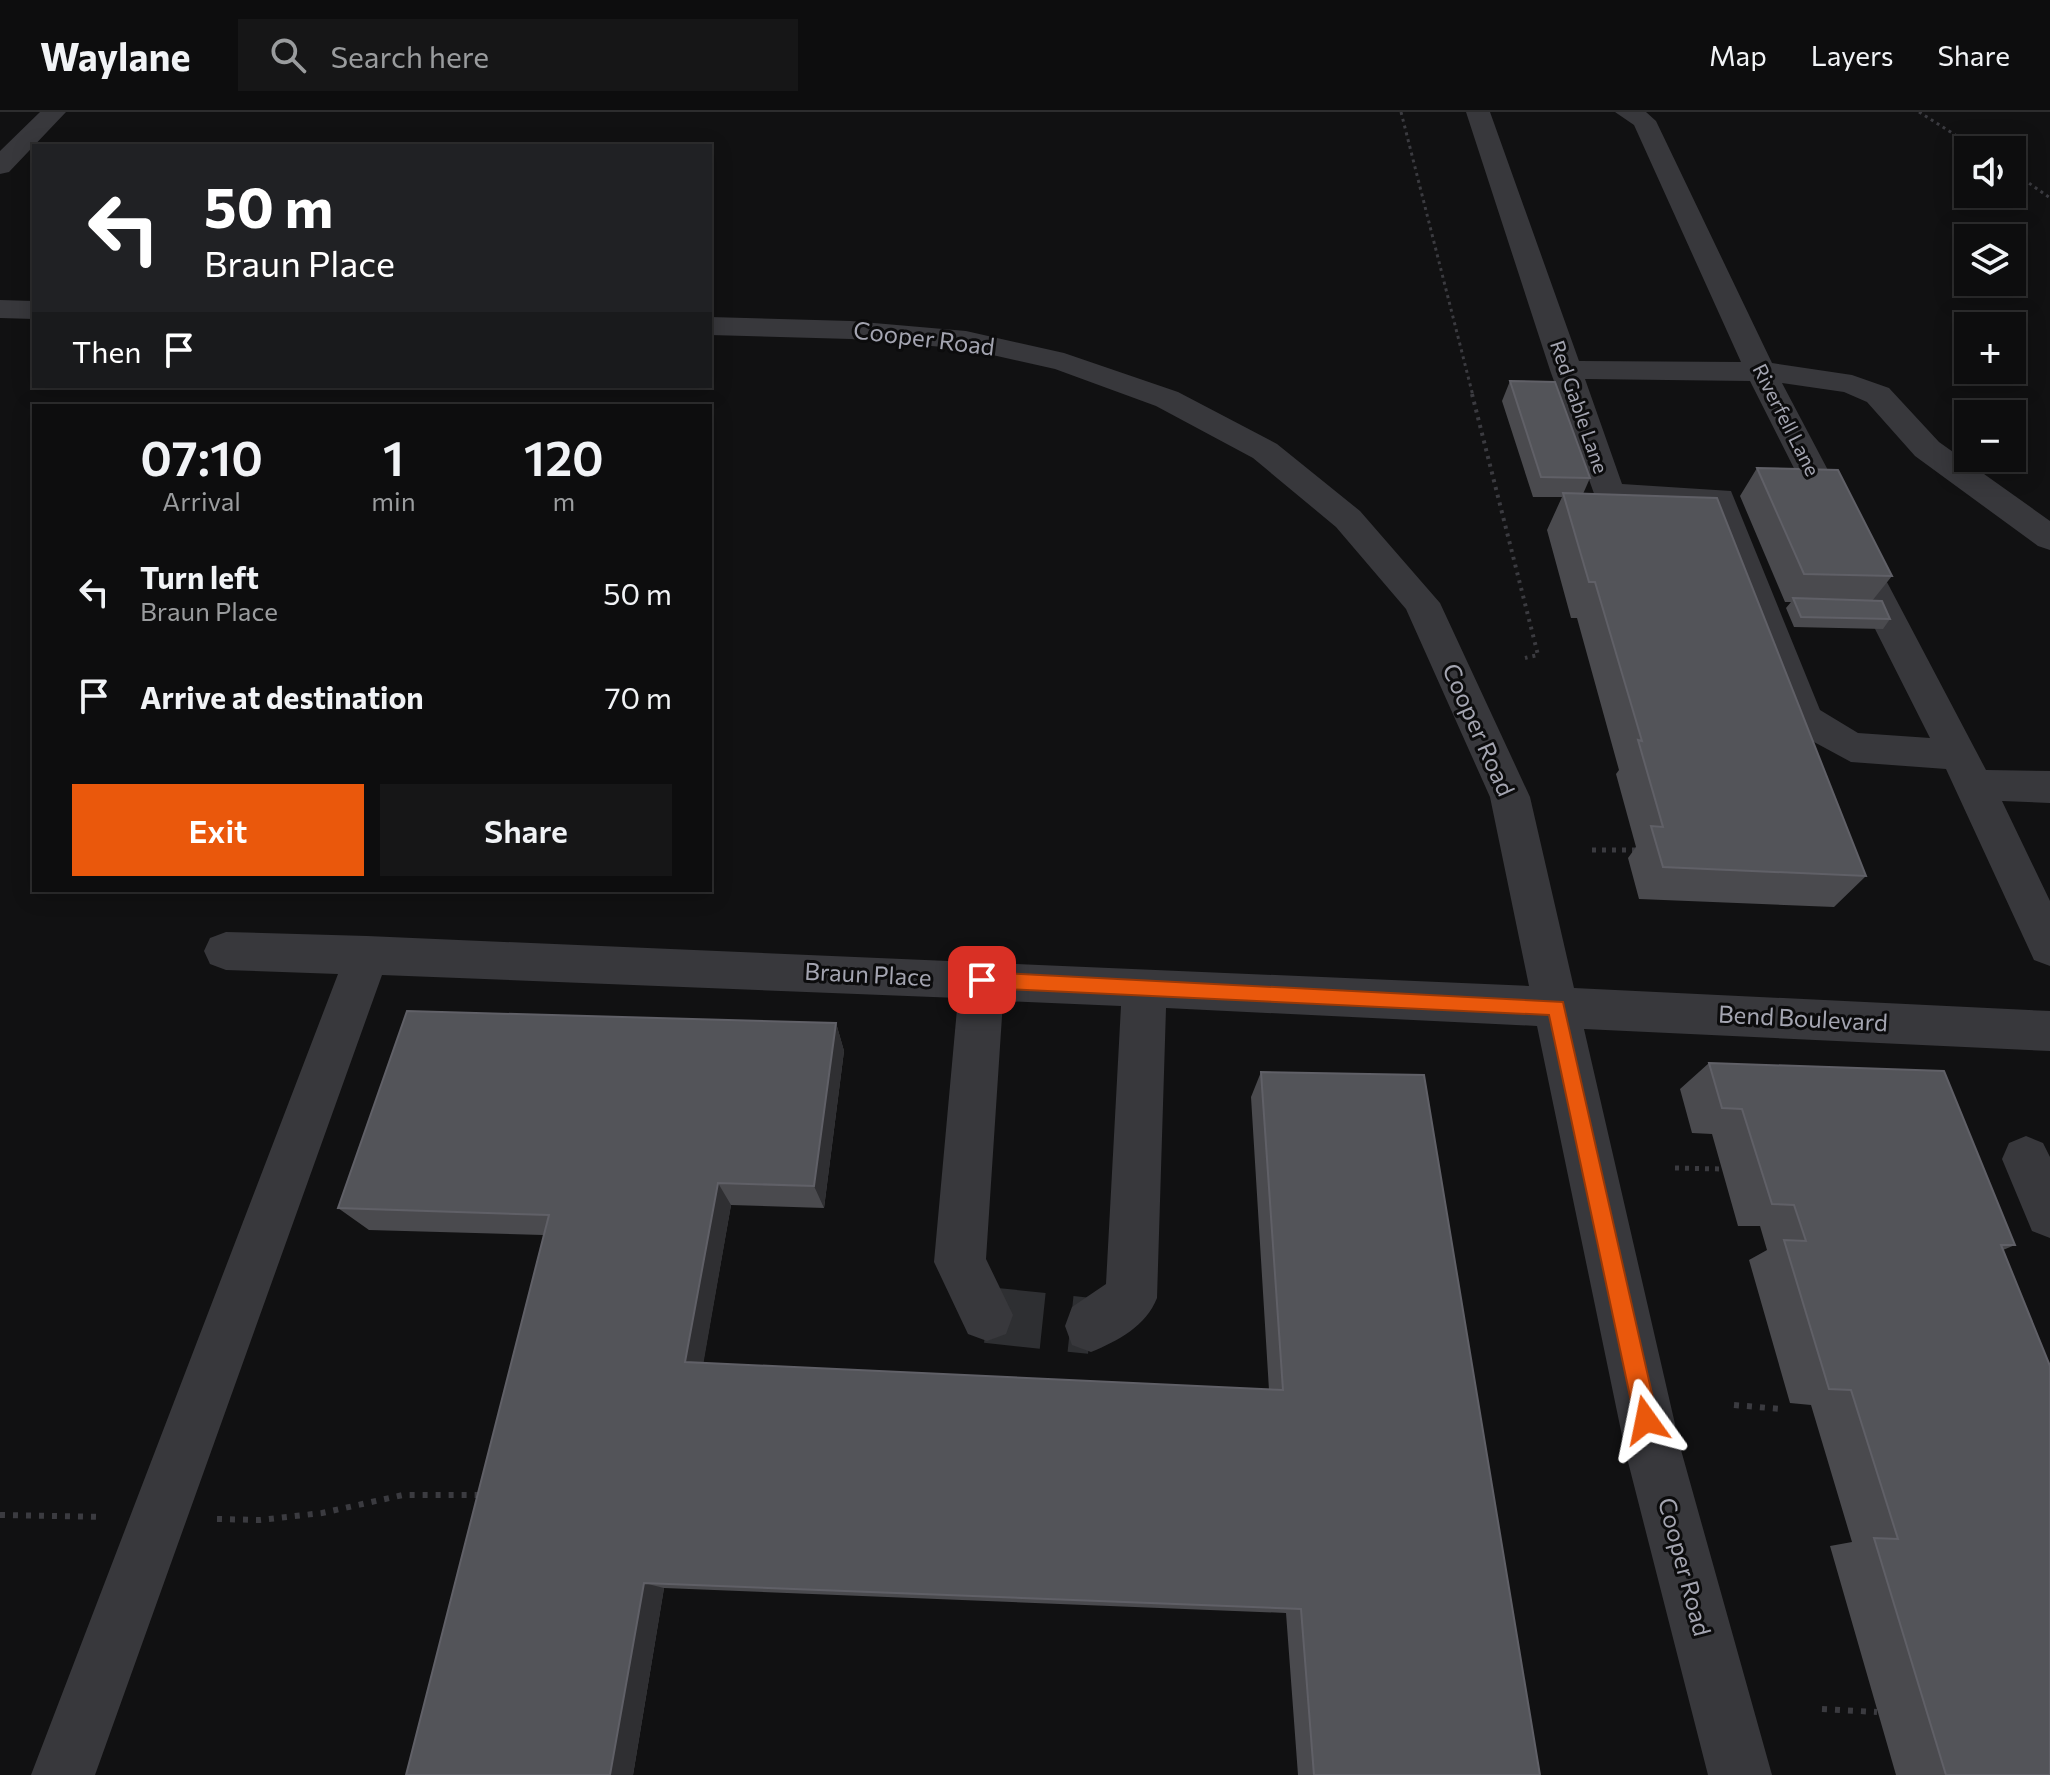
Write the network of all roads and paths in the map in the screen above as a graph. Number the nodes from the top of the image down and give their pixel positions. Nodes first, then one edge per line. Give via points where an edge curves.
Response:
1 (54, 112) edge
2 (1401, 112) edge
3 (1478, 112) edge
4 (1627, 112) edge
5 (1919, 112) edge
6 (1957, 136) edge
7 (0, 166) edge
8 (2026, 181) edge
9 (2050, 198) edge
10 (0, 309) edge
11 (32, 310) edge
12 (712, 326) edge
13 (1565, 370) junction
14 (1761, 373) junction
15 (2050, 538) edge
16 (1525, 658) dead end
17 (1966, 770) junction
18 (2050, 787) edge
19 (1592, 850) dead end
20 (1637, 850) dead end
21 (2050, 947) edge
22 (226, 951) dead end
23 (367, 955) junction
24 (982, 980) junction
25 (1144, 988) junction
26 (1556, 1008) junction
27 (2050, 1031) edge
28 (2026, 1159) dead end
29 (1675, 1168) dead end
30 (1722, 1169) dead end
31 (2050, 1214) edge
32 (987, 1315) dead end
33 (1091, 1326) tunnel mouth
34 (1734, 1405) dead end
35 (1781, 1409) dead end
36 (491, 1495) edge
37 (0, 1515) edge
38 (156, 1518) junction
39 (1822, 1709) dead end
40 (1877, 1712) dead end
41 (63, 1775) edge
42 (1740, 1775) edge

1 - 7 street
2 - 16 path via 1538,655
3 - 13 street, Red Gable Lane
4 - 14 street, Riverfell Lane via 1644,121
5 - 6 path
8 - 9 path
10 - 11 street
12 - 26 street, Cooper Road via 851,330 980,343 1064,362 1167,399 1265,451 1348,519 1422,603 1510,797
13 - 14 street
13 - 17 street, Red Gable Lane via 1609,494 1719,499 1804,719 1851,747
14 - 15 street via 1848,381 1880,396 1924,447
14 - 17 street, Riverfell Lane
17 - 18 street
17 - 21 street, Riverfell Lane
19 - 20 path
22 - 23 street, Braun Place
23 - 24 street, Braun Place
23 - 38 street
24 - 25 street, Braun Place
24 - 32 street via 960,1262
25 - 26 street, Braun Place
25 - 33 street via 1131,1298
26 - 27 street, Bend Boulevard
26 - 42 street, Cooper Road via 1653,1450
28 - 31 street
29 - 30 path
34 - 35 path
36 - 38 path via 403,1495 260,1520
37 - 38 path
38 - 41 street
39 - 40 path

